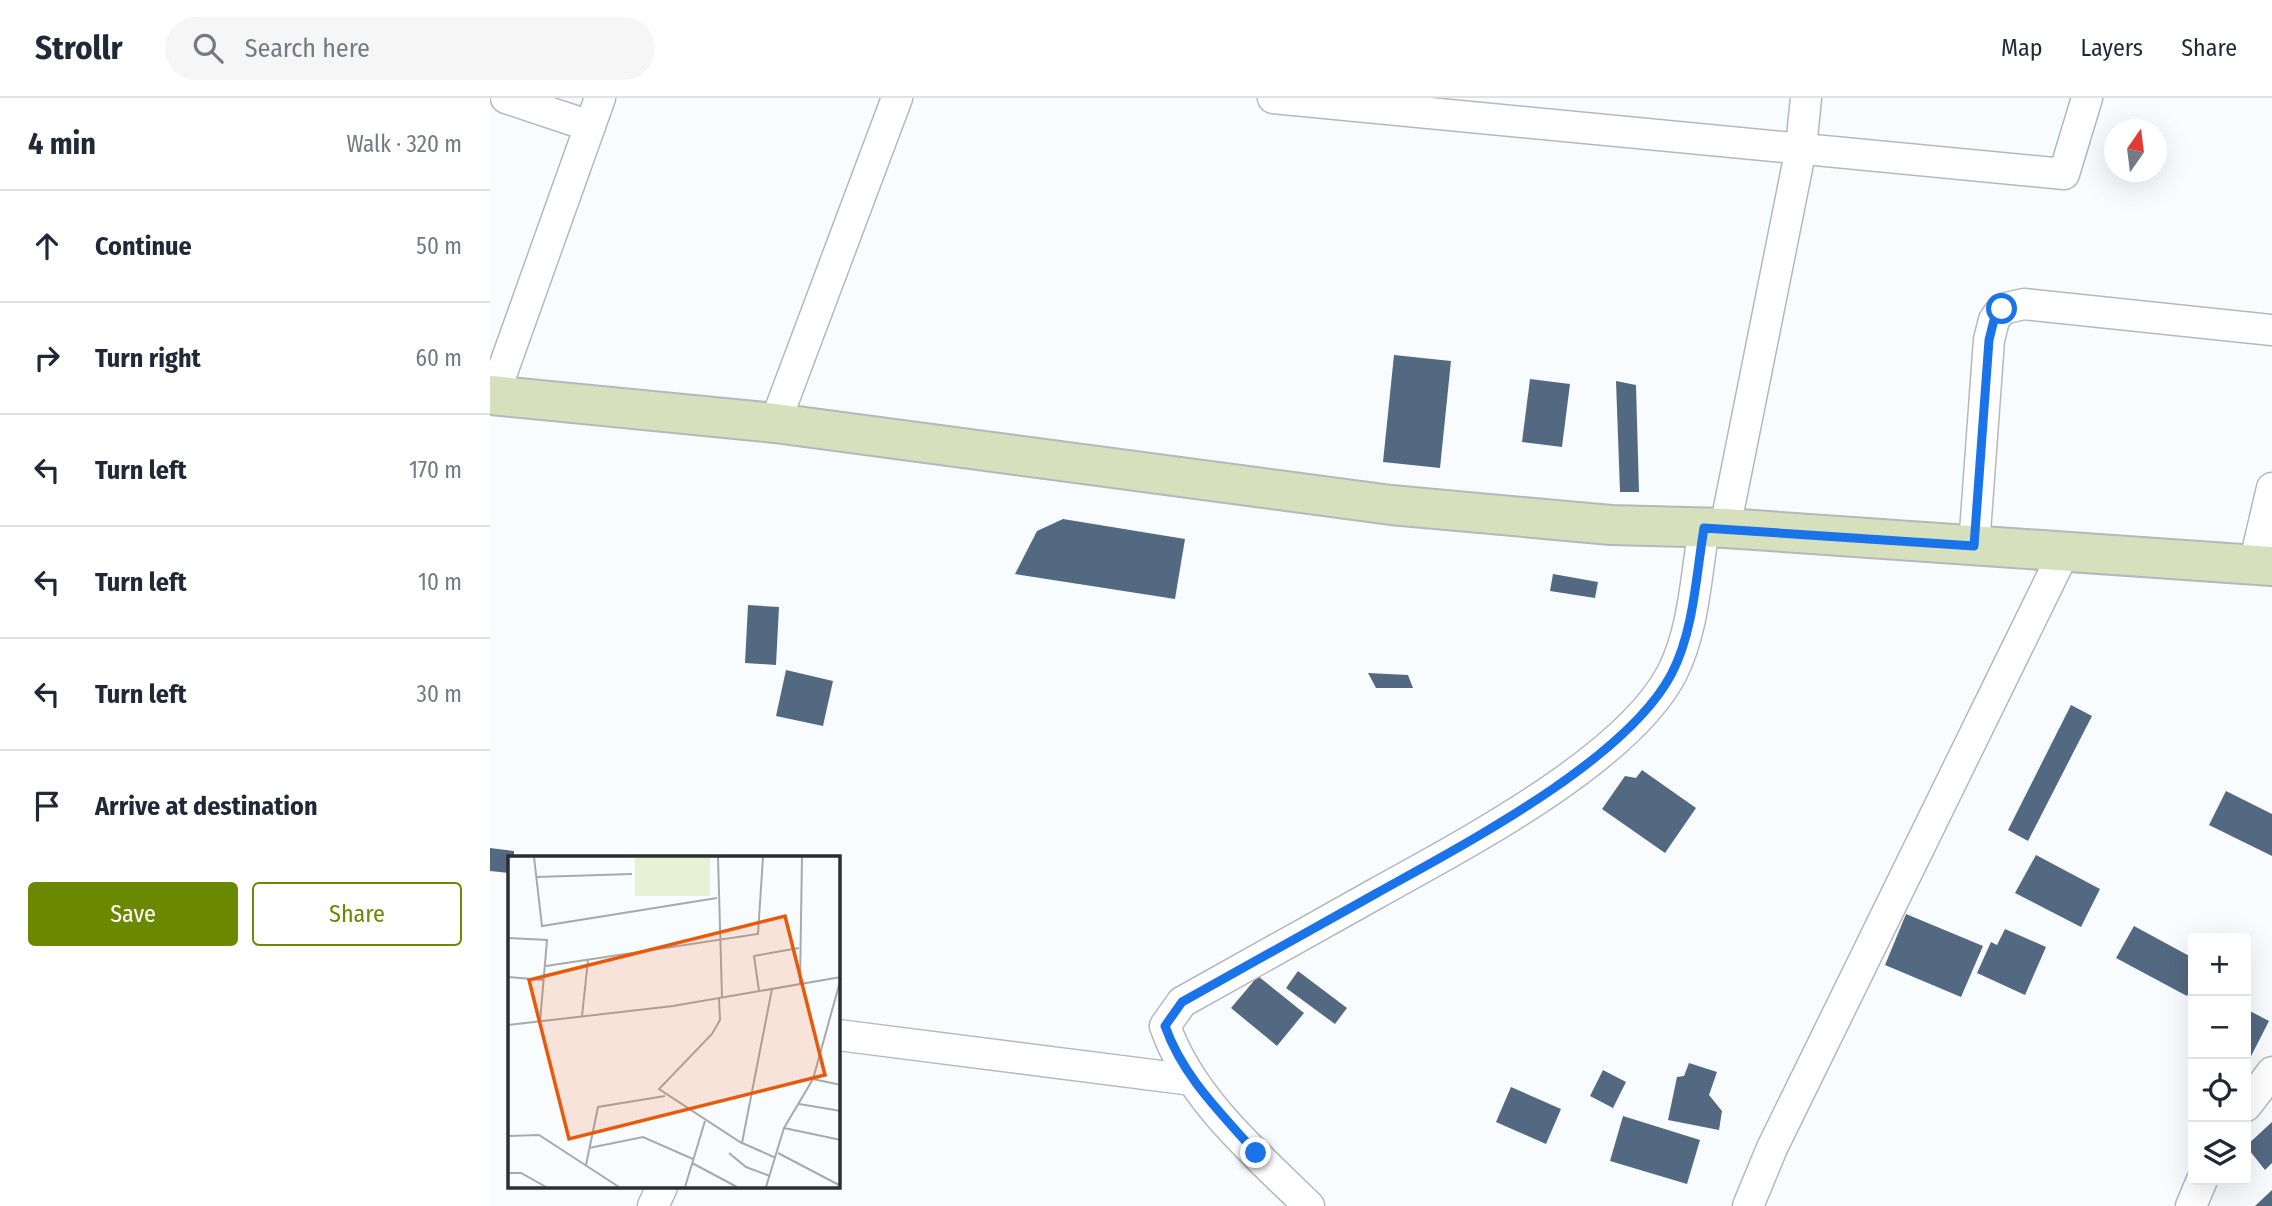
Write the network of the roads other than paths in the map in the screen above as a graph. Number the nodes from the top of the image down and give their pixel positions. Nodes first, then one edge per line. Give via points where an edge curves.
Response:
1 (506, 98) edge
2 (897, 98) edge
3 (1273, 98) edge
4 (1806, 98) edge
5 (2087, 98) edge
6 (595, 112) edge
7 (1801, 149) junction
8 (2272, 330) edge
9 (492, 395) edge
10 (775, 424) junction
11 (2272, 488) edge
12 (1714, 528) junction
13 (1974, 546) junction
14 (2064, 552) junction
15 (2263, 566) edge
16 (840, 1035) edge
17 (2272, 1072) edge
18 (1192, 1080) junction
19 (2251, 1099) edge
20 (2200, 1185) edge
21 (662, 1188) edge
22 (653, 1206) edge
23 (1309, 1206) edge
24 (1748, 1206) edge
25 (2190, 1206) edge

1 - 6 street
2 - 10 street
3 - 7 street
4 - 7 street
5 - 7 street via 2064,174
6 - 9 street
7 - 12 street
8 - 13 street via 2024,304 2002,309 1989,340
9 - 10 main road
10 - 12 main road via 1391,505 1611,525
11 - 15 street
12 - 13 main road
12 - 18 street via 1683,648 1647,710 1599,755 1482,835 1182,1002 1165,1026
13 - 14 main road
14 - 15 main road
14 - 24 street via 1772,1148
16 - 18 street
17 - 19 street
18 - 23 street
20 - 25 street
21 - 22 street

